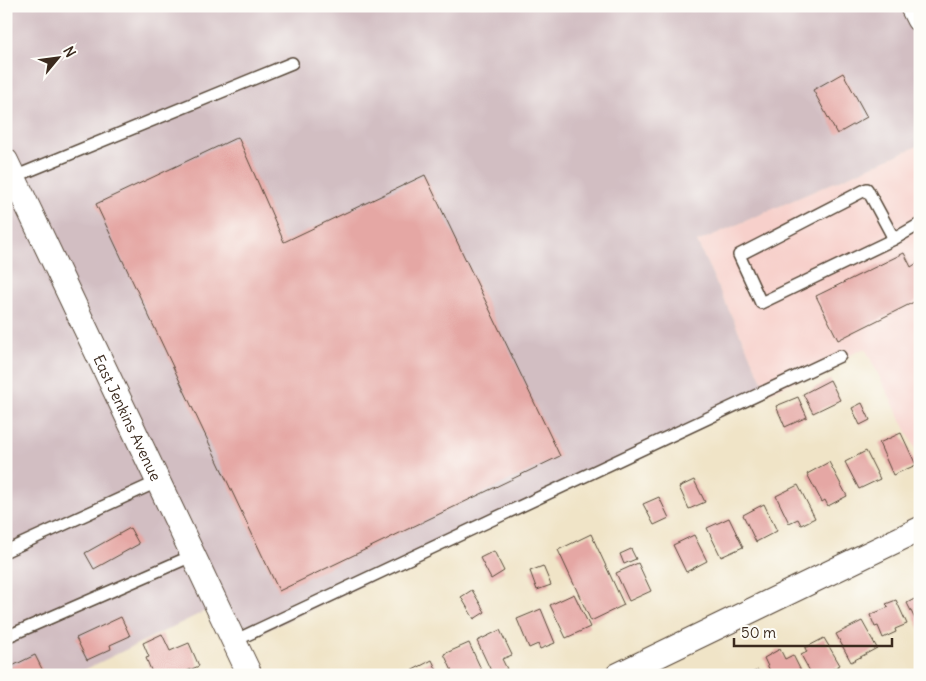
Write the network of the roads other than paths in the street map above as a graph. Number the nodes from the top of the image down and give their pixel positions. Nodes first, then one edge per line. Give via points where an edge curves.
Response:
1 (914, 6) edge
2 (920, 18) edge
3 (292, 63) dead end
4 (10, 169) edge
5 (920, 224) edge
6 (894, 239) junction
7 (840, 356) dead end
8 (159, 480) junction
9 (920, 529) edge
10 (6, 551) edge
11 (194, 555) junction
12 (6, 637) edge
13 (234, 641) junction
14 (250, 675) edge
15 (618, 675) edge

1 - 2 main road
3 - 4 lane
4 - 8 street, East Jenkins Avenue
5 - 6 lane
6 - 6 lane via 867,189 739,255 761,303
7 - 13 lane
8 - 10 lane
8 - 11 street, East Jenkins Avenue
9 - 15 street
11 - 12 lane
11 - 13 street, East Jenkins Avenue
13 - 14 street, East Jenkins Avenue

